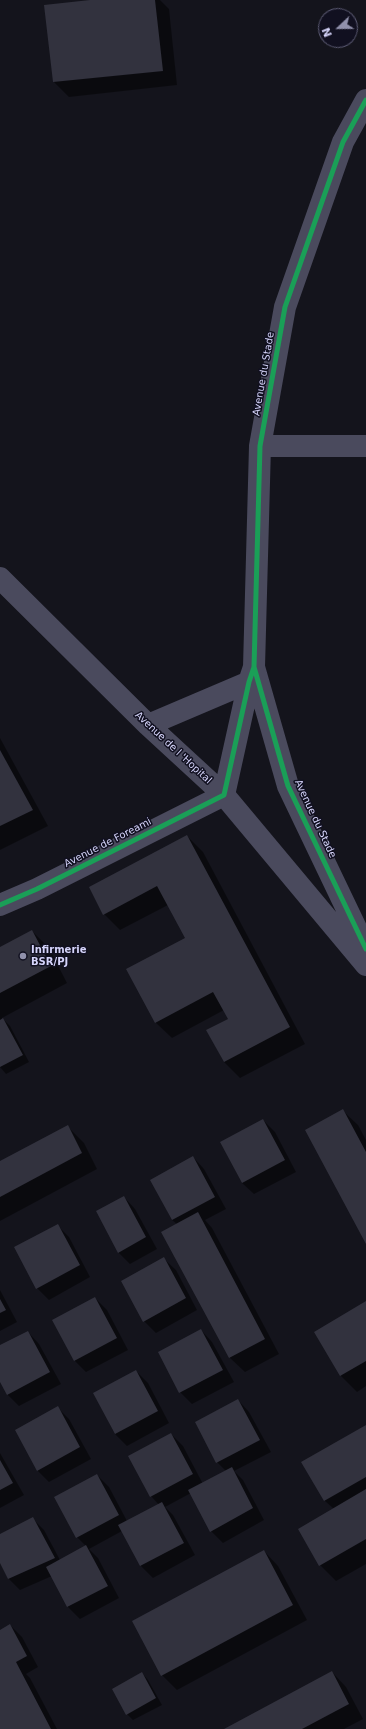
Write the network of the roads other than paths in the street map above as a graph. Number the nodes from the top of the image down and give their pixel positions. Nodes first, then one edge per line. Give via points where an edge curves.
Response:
1 (366, 100) edge
2 (260, 446) junction
3 (366, 446) edge
4 (0, 578) edge
5 (252, 674) junction
6 (148, 725) junction
7 (224, 795) junction
8 (0, 905) edge
9 (366, 949) edge
10 (366, 965) edge

1 - 2 street, Avenue du Stade via 343,142 285,308
2 - 3 street
2 - 5 street, Avenue du Stade
4 - 6 street, Avenue de l 'Hopital
5 - 6 street
5 - 7 street, Avenue du Stade
5 - 9 street, Avenue du Stade via 288,786
6 - 7 street, Avenue de l 'Hopital
7 - 8 street, Avenue de Foreami via 38,889
7 - 10 street, Avenue de l 'Hopital

